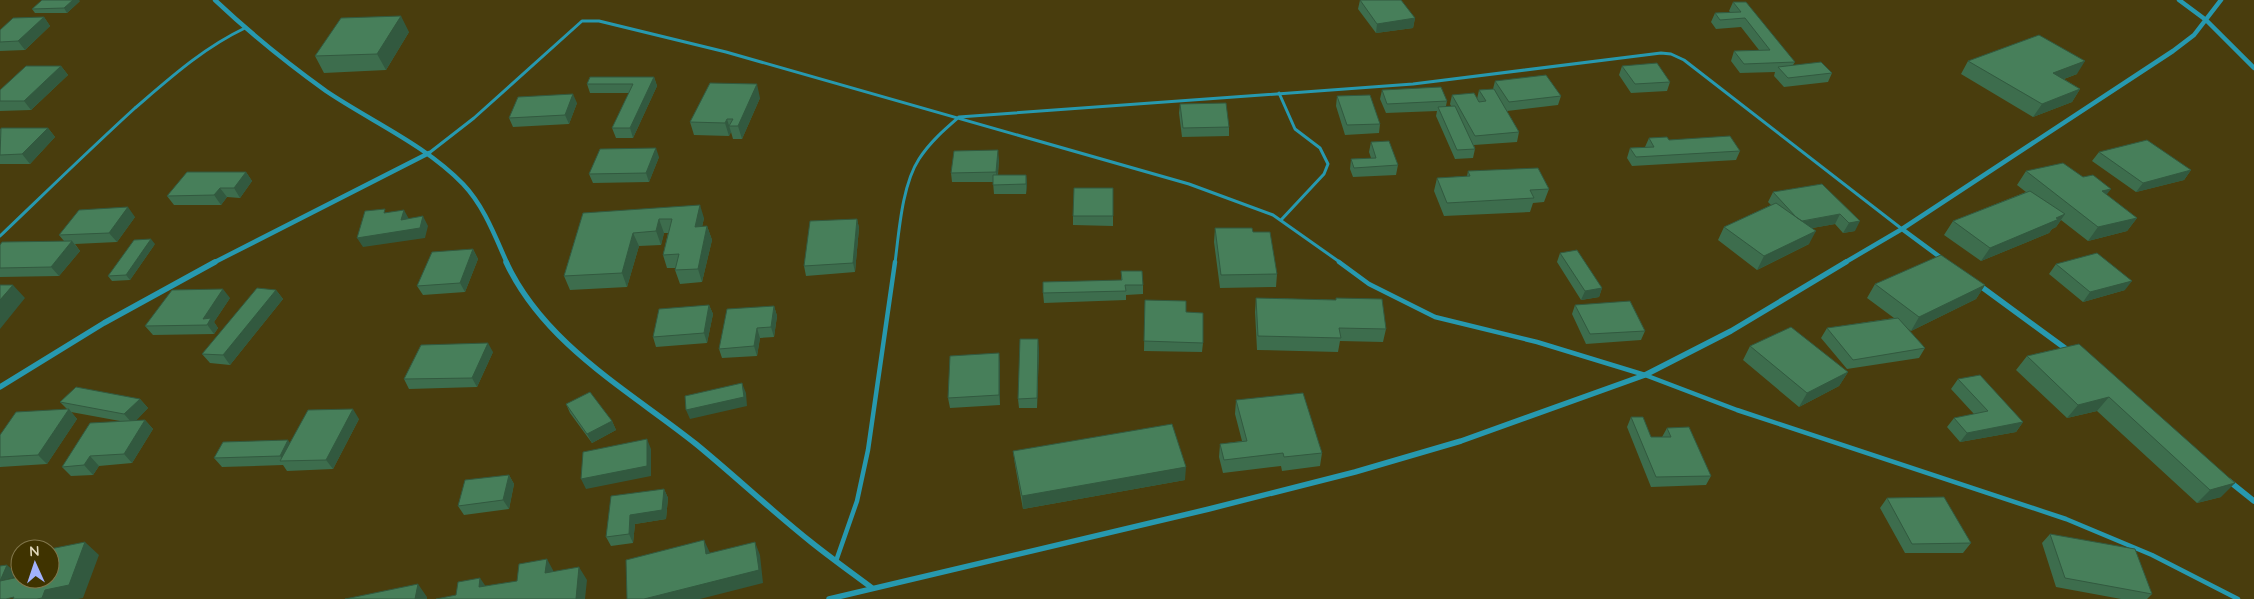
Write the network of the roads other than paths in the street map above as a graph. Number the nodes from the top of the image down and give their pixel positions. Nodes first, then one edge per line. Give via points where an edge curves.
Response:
1 (215, 0) edge
2 (2178, 0) edge
3 (2221, 0) edge
4 (2206, 20) junction
5 (244, 28) junction
6 (2254, 68) edge
7 (1279, 93) junction
8 (959, 117) junction
9 (429, 153) junction
10 (1281, 220) junction
11 (1902, 229) junction
12 (0, 236) edge
13 (1949, 264) edge
14 (1973, 281) edge
15 (2075, 356) edge
16 (1645, 374) junction
17 (0, 387) edge
18 (2220, 475) edge
19 (2254, 501) edge
20 (836, 561) junction
21 (872, 588) junction
22 (829, 599) edge
23 (2238, 599) edge

1 - 5 street
2 - 4 street
3 - 4 street
4 - 6 street
4 - 11 street via 2194,35 2136,77
5 - 9 street via 327,91
5 - 12 lane via 212,44 172,76
7 - 8 lane
7 - 10 lane via 1295,129 1320,148 1328,164 1324,174
7 - 11 lane via 1413,84 1671,54 1684,60
8 - 9 lane via 726,52 582,21 474,118
8 - 10 lane via 1189,184 1253,206
8 - 20 lane via 932,141 918,160 910,179 900,225 868,450 857,501
9 - 17 street via 177,284 73,341
9 - 20 street via 464,185 481,207 517,285 538,313 598,370 696,444
10 - 16 lane via 1369,284 1435,317 1537,342
11 - 13 street
11 - 16 street via 1731,330
14 - 15 street
16 - 21 street via 1552,410 1355,472
16 - 23 lane via 1747,413 2066,519 2152,555
18 - 19 street
20 - 21 street
21 - 22 street

